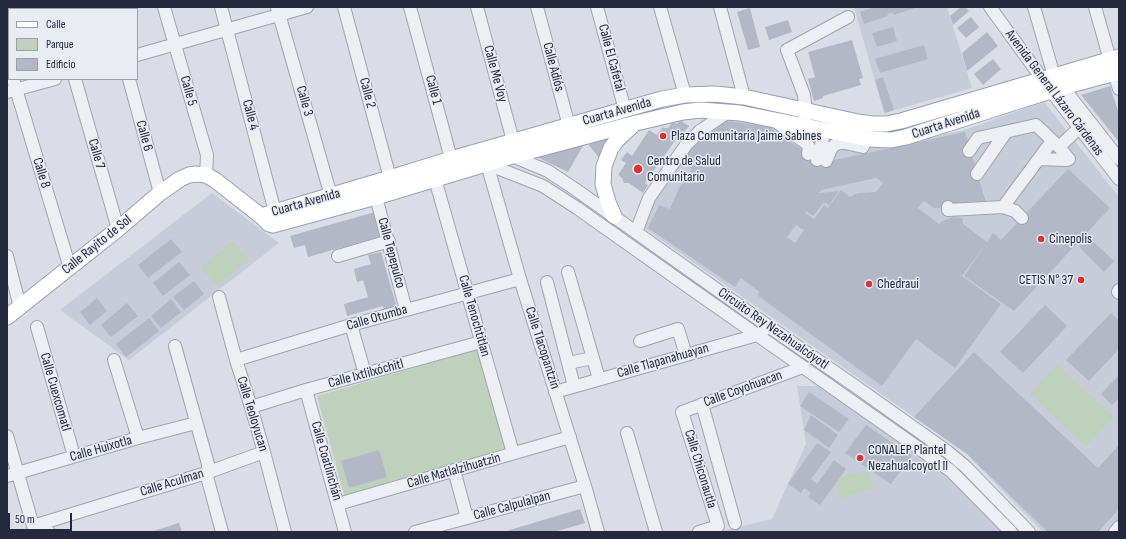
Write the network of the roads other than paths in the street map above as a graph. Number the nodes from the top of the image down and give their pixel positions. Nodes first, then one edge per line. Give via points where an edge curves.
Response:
1 (164, 7) edge
2 (221, 7) edge
3 (307, 7) edge
4 (344, 7) edge
5 (410, 7) edge
6 (477, 7) edge
7 (537, 7) edge
8 (597, 7) edge
9 (660, 7) edge
10 (720, 7) edge
11 (990, 7) edge
12 (1034, 7) edge
13 (1095, 7) edge
14 (278, 11) edge
15 (848, 17) dead end
16 (228, 29) junction
17 (175, 45) junction
18 (138, 56) edge
19 (1116, 65) edge
20 (50, 80) edge
21 (75, 80) edge
22 (129, 80) edge
23 (1053, 83) junction
24 (12, 87) edge
25 (1119, 89) edge
26 (684, 95) junction
27 (744, 97) junction
28 (625, 110) junction
29 (806, 111) junction
30 (728, 112) junction
31 (772, 119) junction
32 (636, 123) junction
33 (827, 123) junction
34 (569, 126) junction
35 (804, 126) junction
36 (1082, 131) junction
37 (1006, 132) junction
38 (868, 137) junction
39 (510, 147) junction
40 (1058, 147) junction
41 (969, 151) dead end
42 (820, 157) junction
43 (1039, 159) junction
44 (1119, 159) edge
45 (487, 164) junction
46 (453, 166) junction
47 (977, 174) dead end
48 (206, 175) junction
49 (390, 178) junction
50 (435, 179) junction
51 (1119, 180) edge
52 (160, 193) junction
53 (331, 196) junction
54 (376, 197) junction
55 (948, 207) dead end
56 (1003, 207) junction
57 (614, 216) junction
58 (272, 217) junction
59 (1022, 218) dead end
60 (118, 229) junction
61 (636, 232) junction
62 (389, 241) junction
63 (7, 256) edge
64 (338, 256) dead end
65 (70, 268) junction
66 (568, 272) dead end
67 (520, 279) junction
68 (547, 282) dead end
69 (1119, 290) edge
70 (467, 293) junction
71 (1119, 293) edge
72 (218, 297) dead end
73 (730, 299) junction
74 (20, 306) junction
75 (406, 310) junction
76 (722, 311) junction
77 (7, 317) edge
78 (351, 325) junction
79 (37, 327) dead end
80 (771, 328) junction
81 (757, 335) junction
82 (640, 341) dead end
83 (481, 342) junction
84 (175, 346) dead end
85 (686, 355) junction
86 (593, 358) junction
87 (114, 360) dead end
88 (236, 360) junction
89 (568, 363) junction
90 (804, 367) junction
91 (365, 374) junction
92 (599, 379) junction
93 (574, 386) junction
94 (306, 390) junction
95 (555, 392) junction
96 (702, 404) junction
97 (251, 407) junction
98 (682, 412) joint
99 (196, 423) junction
100 (627, 433) dead end
101 (7, 436) edge
102 (570, 437) junction
103 (138, 438) junction
104 (264, 452) junction
105 (513, 453) junction
106 (74, 456) junction
107 (454, 470) junction
108 (206, 473) junction
109 (12, 475) edge
110 (585, 486) junction
111 (338, 504) junction
112 (1002, 504) junction
113 (992, 513) junction
114 (467, 518) junction
115 (735, 523) dead end
116 (33, 526) junction
117 (1119, 527) edge
118 (438, 529) edge
119 (49, 532) edge
120 (222, 532) edge
121 (285, 532) edge
122 (346, 532) edge
123 (415, 532) edge
124 (598, 532) edge
125 (656, 532) edge
126 (698, 532) edge
127 (1011, 532) edge
128 (1029, 532) edge
129 (1115, 532) edge

1 - 17 street, Calle 5
2 - 16 street, Calle 4
3 - 14 street
4 - 49 street, Calle 2
5 - 46 street, Calle 1
6 - 39 street, Calle Me Voy
7 - 34 street, Calle Adiós
8 - 28 street, Calle El Cafetal
9 - 26 street
10 - 27 street
11 - 23 street, Avenida General Lázaro Cárdenas
12 - 23 street
13 - 19 street
14 - 16 street
14 - 53 street, Calle 3
15 - 29 street via 787,50 804,95
16 - 17 street
16 - 58 street, Calle 4
17 - 18 street
17 - 48 street, Calle 5 via 207,156
19 - 23 main road, Cuarta Avenida
19 - 25 street
20 - 24 street
21 - 60 street, Calle 7
22 - 52 street, Calle 6
23 - 36 street, Avenida General Lázaro Cárdenas
23 - 38 main road, Cuarta Avenida via 906,137 891,140
23 - 44 street, Avenida General Lázaro Cárdenas
24 - 65 street, Calle 8
26 - 27 main road, Cuarta Avenida via 715,94
26 - 28 main road, Cuarta Avenida
27 - 29 main road, Cuarta Avenida
28 - 34 main road, Cuarta Avenida
29 - 33 main road, Cuarta Avenida
29 - 35 street
30 - 31 main road, Cuarta Avenida
30 - 32 main road, Cuarta Avenida via 683,112
30 - 61 street via 700,130 686,145 649,198
31 - 35 main road, Cuarta Avenida
31 - 42 street via 806,143
32 - 39 main road, Cuarta Avenida
32 - 57 main road via 614,144 604,166 603,184
33 - 35 main road, Cuarta Avenida
33 - 38 main road, Cuarta Avenida
33 - 42 street
34 - 39 main road, Cuarta Avenida
36 - 40 street
36 - 51 street, Avenida General Lázaro Cárdenas
37 - 40 street via 1036,125
37 - 41 street via 978,138
37 - 47 street
38 - 42 street via 855,149 838,149
39 - 45 main road, Cuarta Avenida
39 - 46 main road, Cuarta Avenida
39 - 57 street, Circuito Rey Nezahualcóyotl
40 - 43 street
40 - 43 street via 1068,160
43 - 56 street
45 - 46 main road, Cuarta Avenida
45 - 67 street, Calle Tlacopantzin
45 - 76 street, Circuito Rey Nezahualcóyotl via 531,180 556,194
46 - 49 main road, Cuarta Avenida
46 - 50 main road, Cuarta Avenida
48 - 52 main road, Calle Rayito de Sol via 188,175
48 - 58 main road
49 - 53 main road, Cuarta Avenida
50 - 54 main road, Cuarta Avenida
50 - 70 street, Calle Tenochtitlan
52 - 60 main road, Calle Rayito de Sol
53 - 58 main road, Cuarta Avenida
54 - 58 main road, Cuarta Avenida
54 - 62 street, Calle Tepepulco
55 - 56 street via 948,210
56 - 59 street via 1015,211
57 - 61 street, Circuito Rey Nezahualcóyotl
60 - 65 main road, Calle Rayito de Sol
61 - 73 street, Circuito Rey Nezahualcóyotl
62 - 64 street
62 - 75 street, Calle Tepepulco
63 - 74 street
65 - 74 main road, Calle Rayito de Sol
66 - 86 street
67 - 70 street, Calle Otumba
67 - 95 street, Calle Tlacopantzin
68 - 89 street
69 - 71 street
70 - 75 street, Calle Otumba
70 - 83 street, Calle Tenochtitlan
72 - 88 street, Calle Teoloyucan
73 - 76 street
73 - 80 street, Circuito Rey Nezahualcóyotl
74 - 77 main road, Calle Rayito de Sol
75 - 78 street, Calle Otumba
76 - 81 street, Circuito Rey Nezahualcóyotl
78 - 88 street, Calle Otumba
78 - 91 street
79 - 106 street, Calle Cuexcomatl
80 - 81 street, Calle Tlapanahuayan
80 - 112 street, Circuito Rey Nezahualcóyotl via 948,452
81 - 85 street, Calle Tlapanahuayan
81 - 90 street, Circuito Rey Nezahualcóyotl
82 - 85 street via 678,329
83 - 91 street, Calle Ixtlilxóchitl
83 - 105 street, Calle Tenochtitlan
84 - 99 street
85 - 92 street, Calle Tlapanahuayan
86 - 89 street
86 - 92 street
87 - 103 street
88 - 97 street, Calle Teoloyucan
89 - 93 street
90 - 96 street, Calle Coyohuacan
90 - 113 street, Circuito Rey Nezahualcóyotl via 951,471
91 - 94 street, Calle Ixtlilxóchitl
92 - 93 street, Calle Tlapanahuayan
93 - 95 street, Calle Tlapanahuayan
94 - 97 street, Calle Ixtlilxóchitl
94 - 111 street, Calle Coatlinchán
95 - 102 street, Calle Tlacopantzin
96 - 98 street, Calle Coyohuacan
96 - 115 street
97 - 104 street, Calle Teoloyucan
98 - 126 street, Calle Chiconautla via 718,526
99 - 103 street, Calle Huixotla
99 - 108 street via 208,464
100 - 125 street
101 - 109 street
102 - 105 street, Calle Matlalzihuatzin
102 - 110 street, Calle Tlacopantzin
103 - 106 street, Calle Huixotla
104 - 108 street, Calle Aculman
104 - 121 street, Calle Teoloyucan
105 - 107 street, Calle Matlalzihuatzin
106 - 109 street, Calle Huixotla
107 - 111 street, Calle Matlalzihuatzin
107 - 114 street
108 - 116 street, Calle Aculman
108 - 120 street
109 - 116 street
110 - 114 street, Calle Calpulalpan
110 - 124 street, Calle Tlacopantzin
111 - 122 street, Calle Coatlinchán
112 - 113 street
112 - 128 street, Circuito Rey Nezahualcóyotl
113 - 127 street, Circuito Rey Nezahualcóyotl
114 - 118 street, Calle Calpulalpan
116 - 119 street
117 - 129 street
118 - 123 street, Calle Calpulalpan

